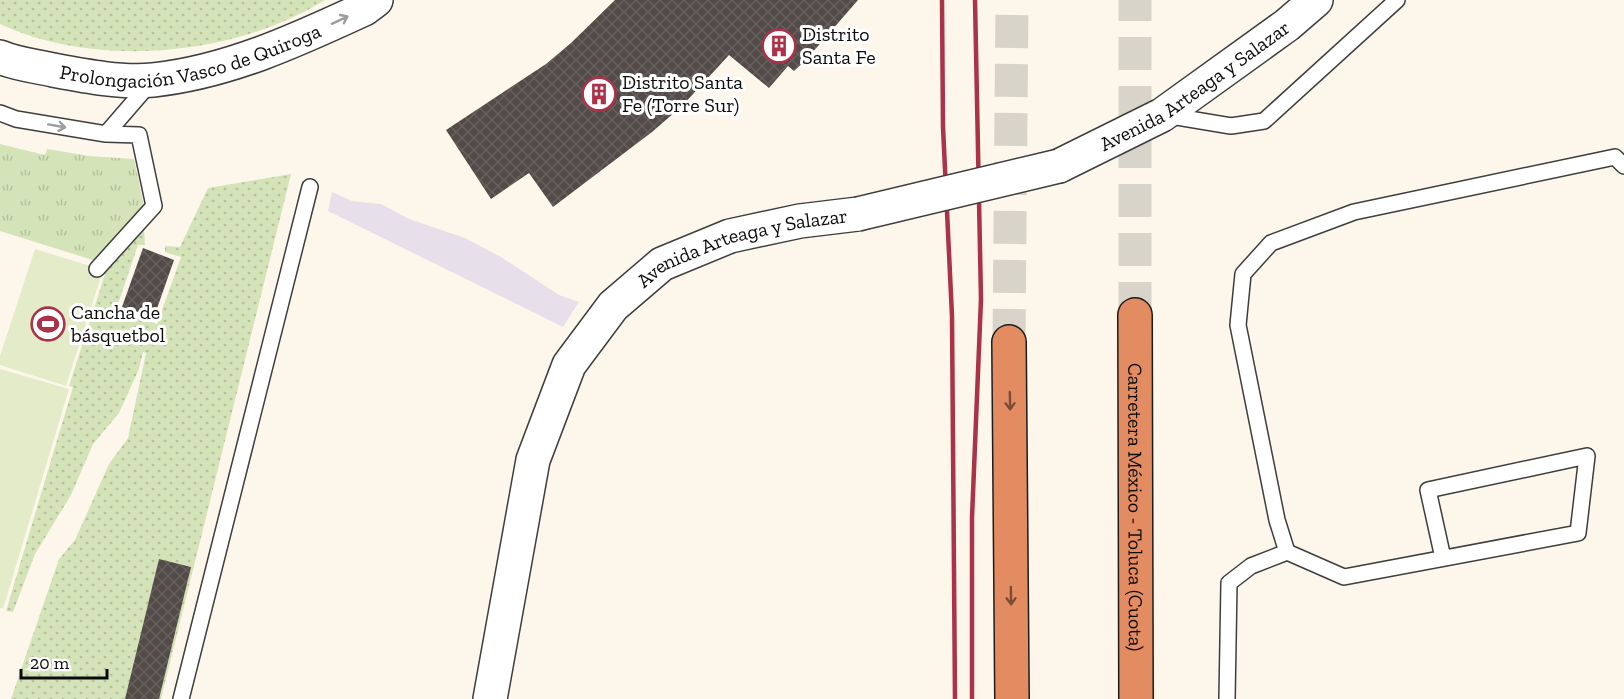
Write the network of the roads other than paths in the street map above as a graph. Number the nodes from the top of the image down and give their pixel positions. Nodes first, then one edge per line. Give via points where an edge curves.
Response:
1 (376, 0) edge
2 (1316, 0) edge
3 (1397, 0) edge
4 (0, 57) edge
5 (152, 80) junction
6 (0, 112) edge
7 (1162, 115) junction
8 (106, 134) junction
9 (1624, 165) edge
10 (310, 187) dead end
11 (97, 269) dead end
12 (1135, 315) tunnel mouth
13 (1009, 342) tunnel mouth
14 (1287, 552) junction
15 (1443, 558) junction
16 (181, 699) edge
17 (490, 699) edge
18 (1012, 699) edge
19 (1136, 699) edge
20 (1227, 699) edge

5 -> 1 street, Prolongación Vasco de Quiroga via 278,49
2 - 7 street, Avenida Arteaga y Salazar
3 - 7 lane via 1264,121 1231,126
4 - 5 street, Prolongación Vasco de Quiroga via 68,73
5 - 8 lane
6 -> 8 lane via 16,119
7 - 17 street, Avenida Arteaga y Salazar, bridge via 1059,166 858,214 730,236 662,264 607,315 569,365 533,460
8 - 11 lane via 139,135 154,206
9 - 14 lane via 1615,157 1354,212 1271,243 1243,274 1238,325 1277,520
10 - 16 lane
12 - 19 highway, Carretera México - Toluca (Cuota)
13 -> 18 highway
14 - 15 lane via 1344,577
14 - 20 lane via 1251,566 1229,583
15 - 15 lane via 1578,533 1587,456 1428,490

